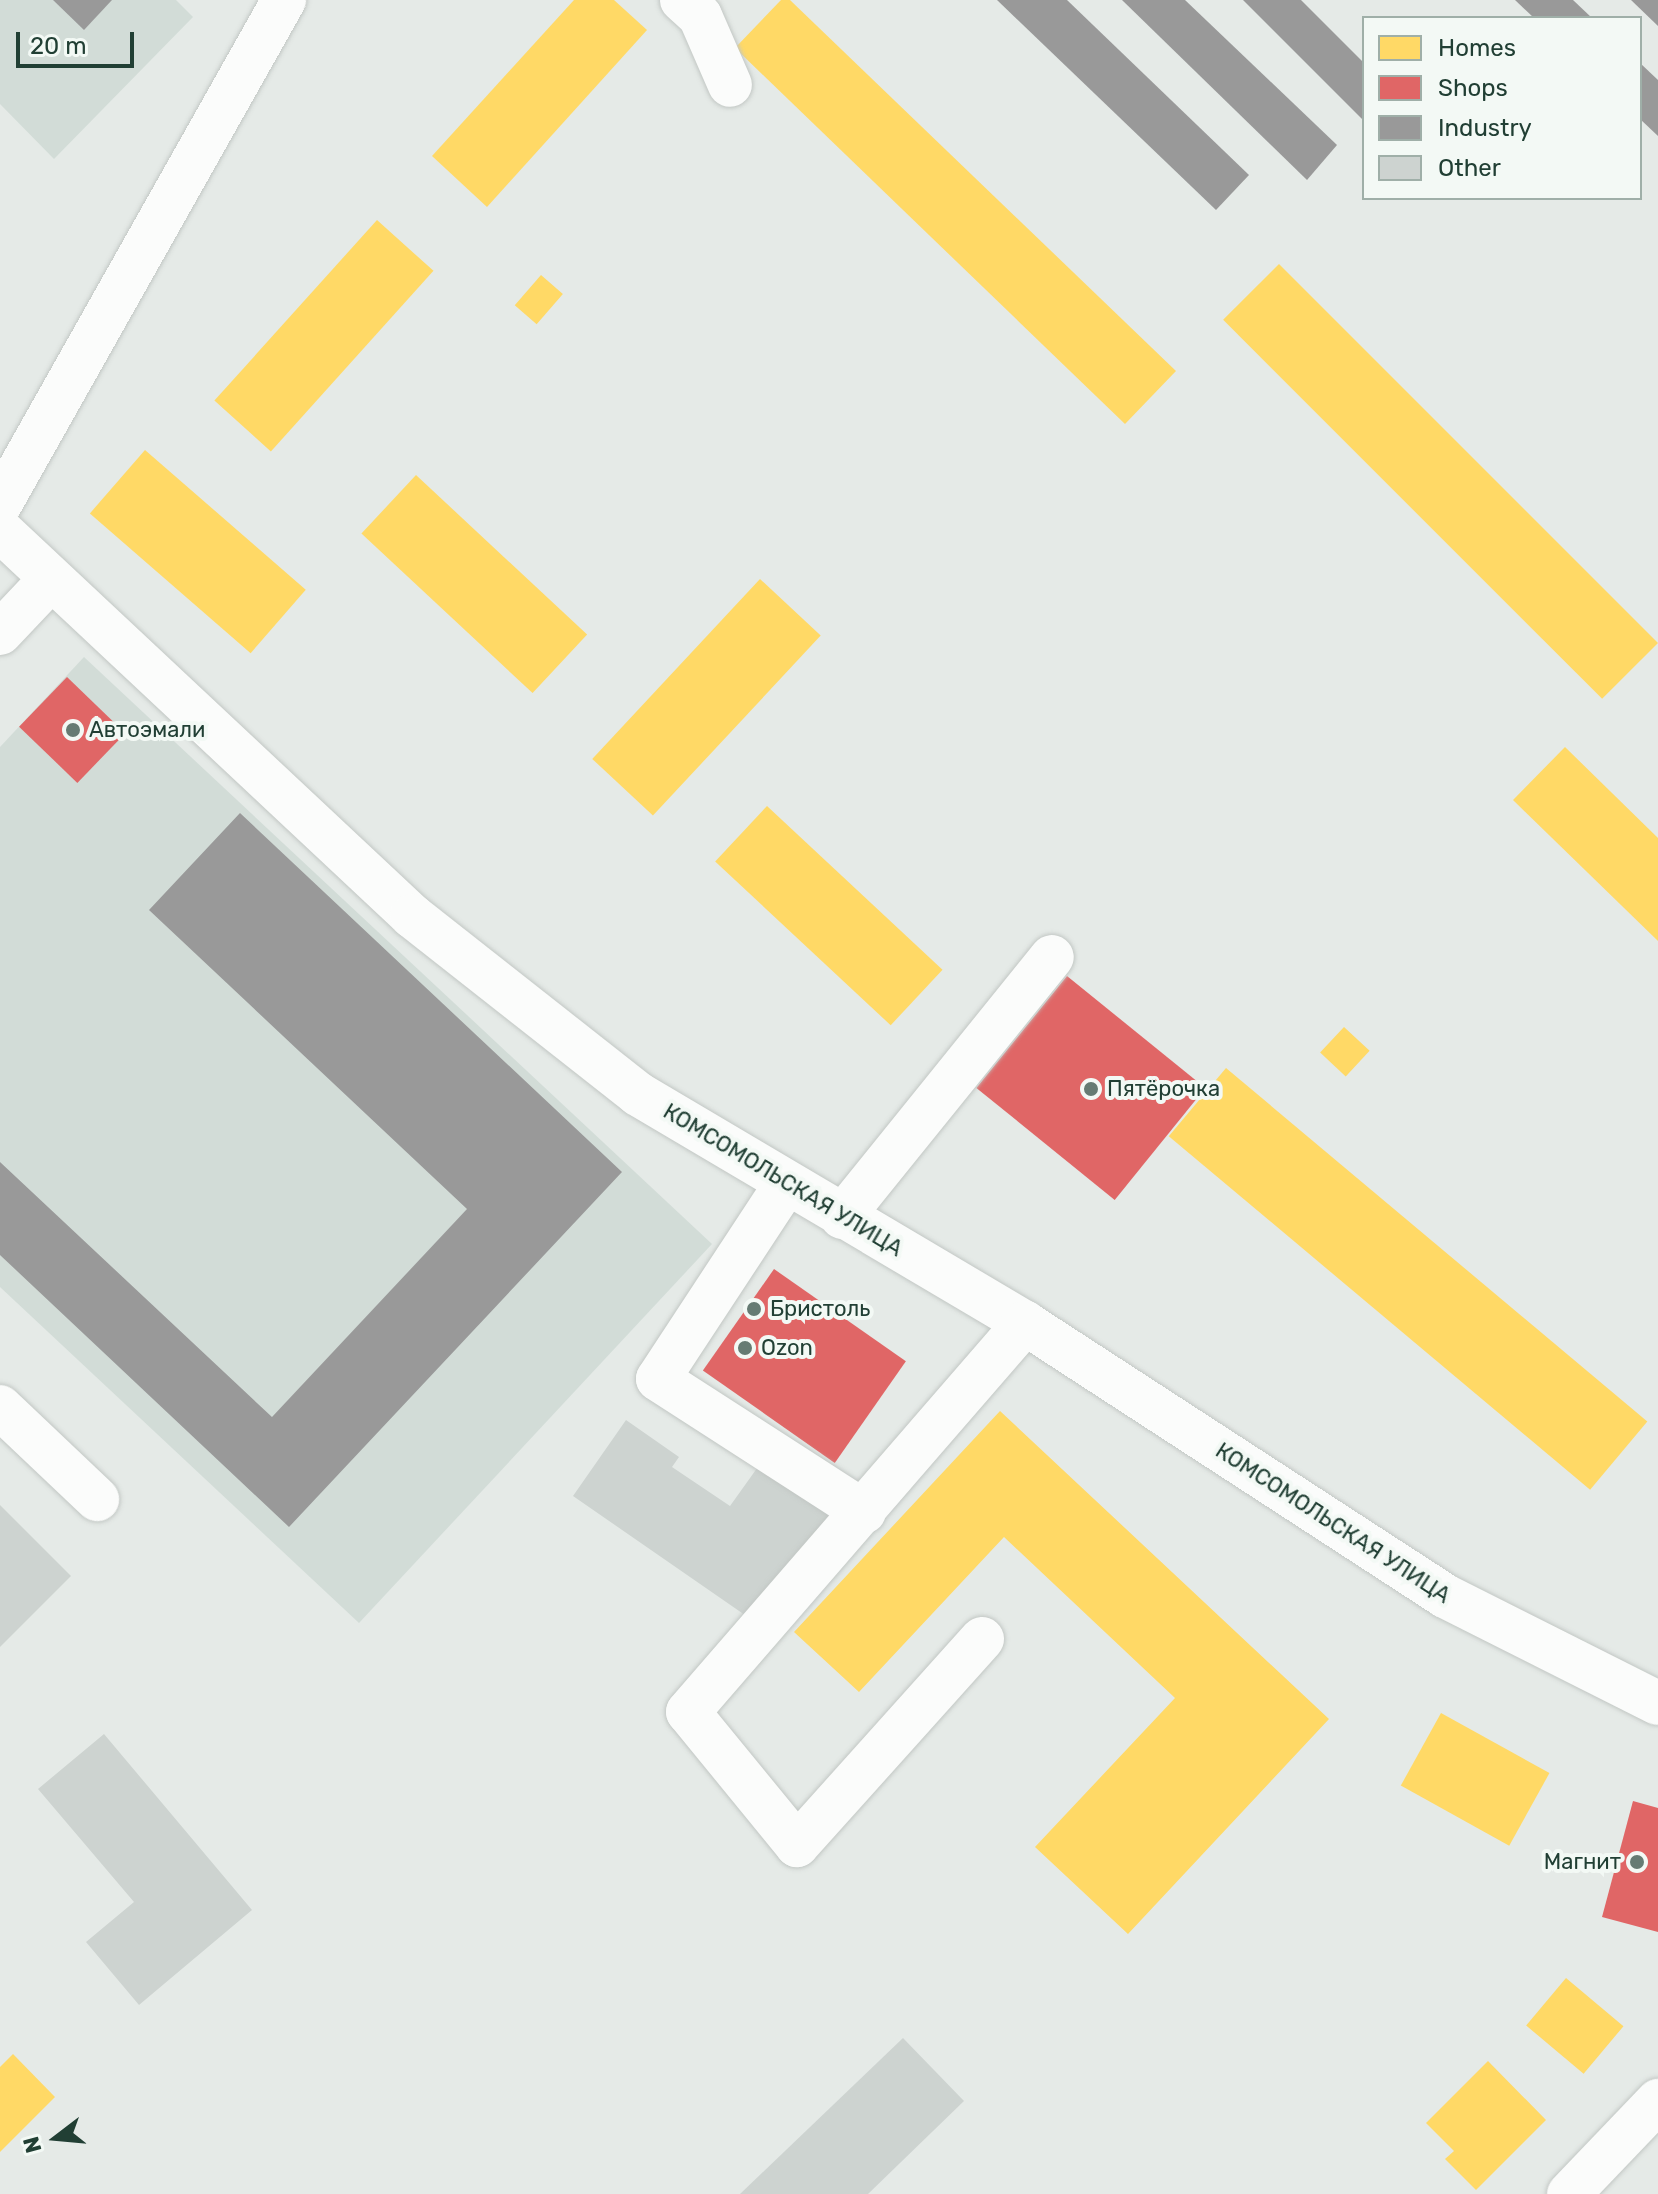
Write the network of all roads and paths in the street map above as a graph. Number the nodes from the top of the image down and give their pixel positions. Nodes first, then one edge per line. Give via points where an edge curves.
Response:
1 (284, 0) edge
2 (682, 0) edge
3 (730, 85) dead end
4 (0, 504) edge
5 (0, 530) edge
6 (51, 579) junction
7 (0, 633) edge
8 (1052, 957) dead end
9 (786, 1184) junction
10 (842, 1217) junction
11 (1025, 1323) junction
12 (0, 1407) edge
13 (97, 1499) dead end
14 (864, 1512) junction
15 (982, 1639) dead end
16 (1658, 1703) edge
17 (1658, 2101) edge
18 (1569, 2194) edge

1 - 4 street
2 - 3 street via 700,16
5 - 6 street, КОМСОМОЛЬСКАЯ УЛИЦА
6 - 7 street
6 - 9 street, КОМСОМОЛЬСКАЯ УЛИЦА via 504,995 638,1094
8 - 10 street
9 - 10 street, КОМСОМОЛЬСКАЯ УЛИЦА
9 - 14 street via 658,1379
10 - 11 street, КОМСОМОЛЬСКАЯ УЛИЦА
11 - 14 street
11 - 16 street, КОМСОМОЛЬСКАЯ УЛИЦА via 1445,1596
12 - 13 street
14 - 15 street via 688,1712 779,1832 797,1845
17 - 18 street

